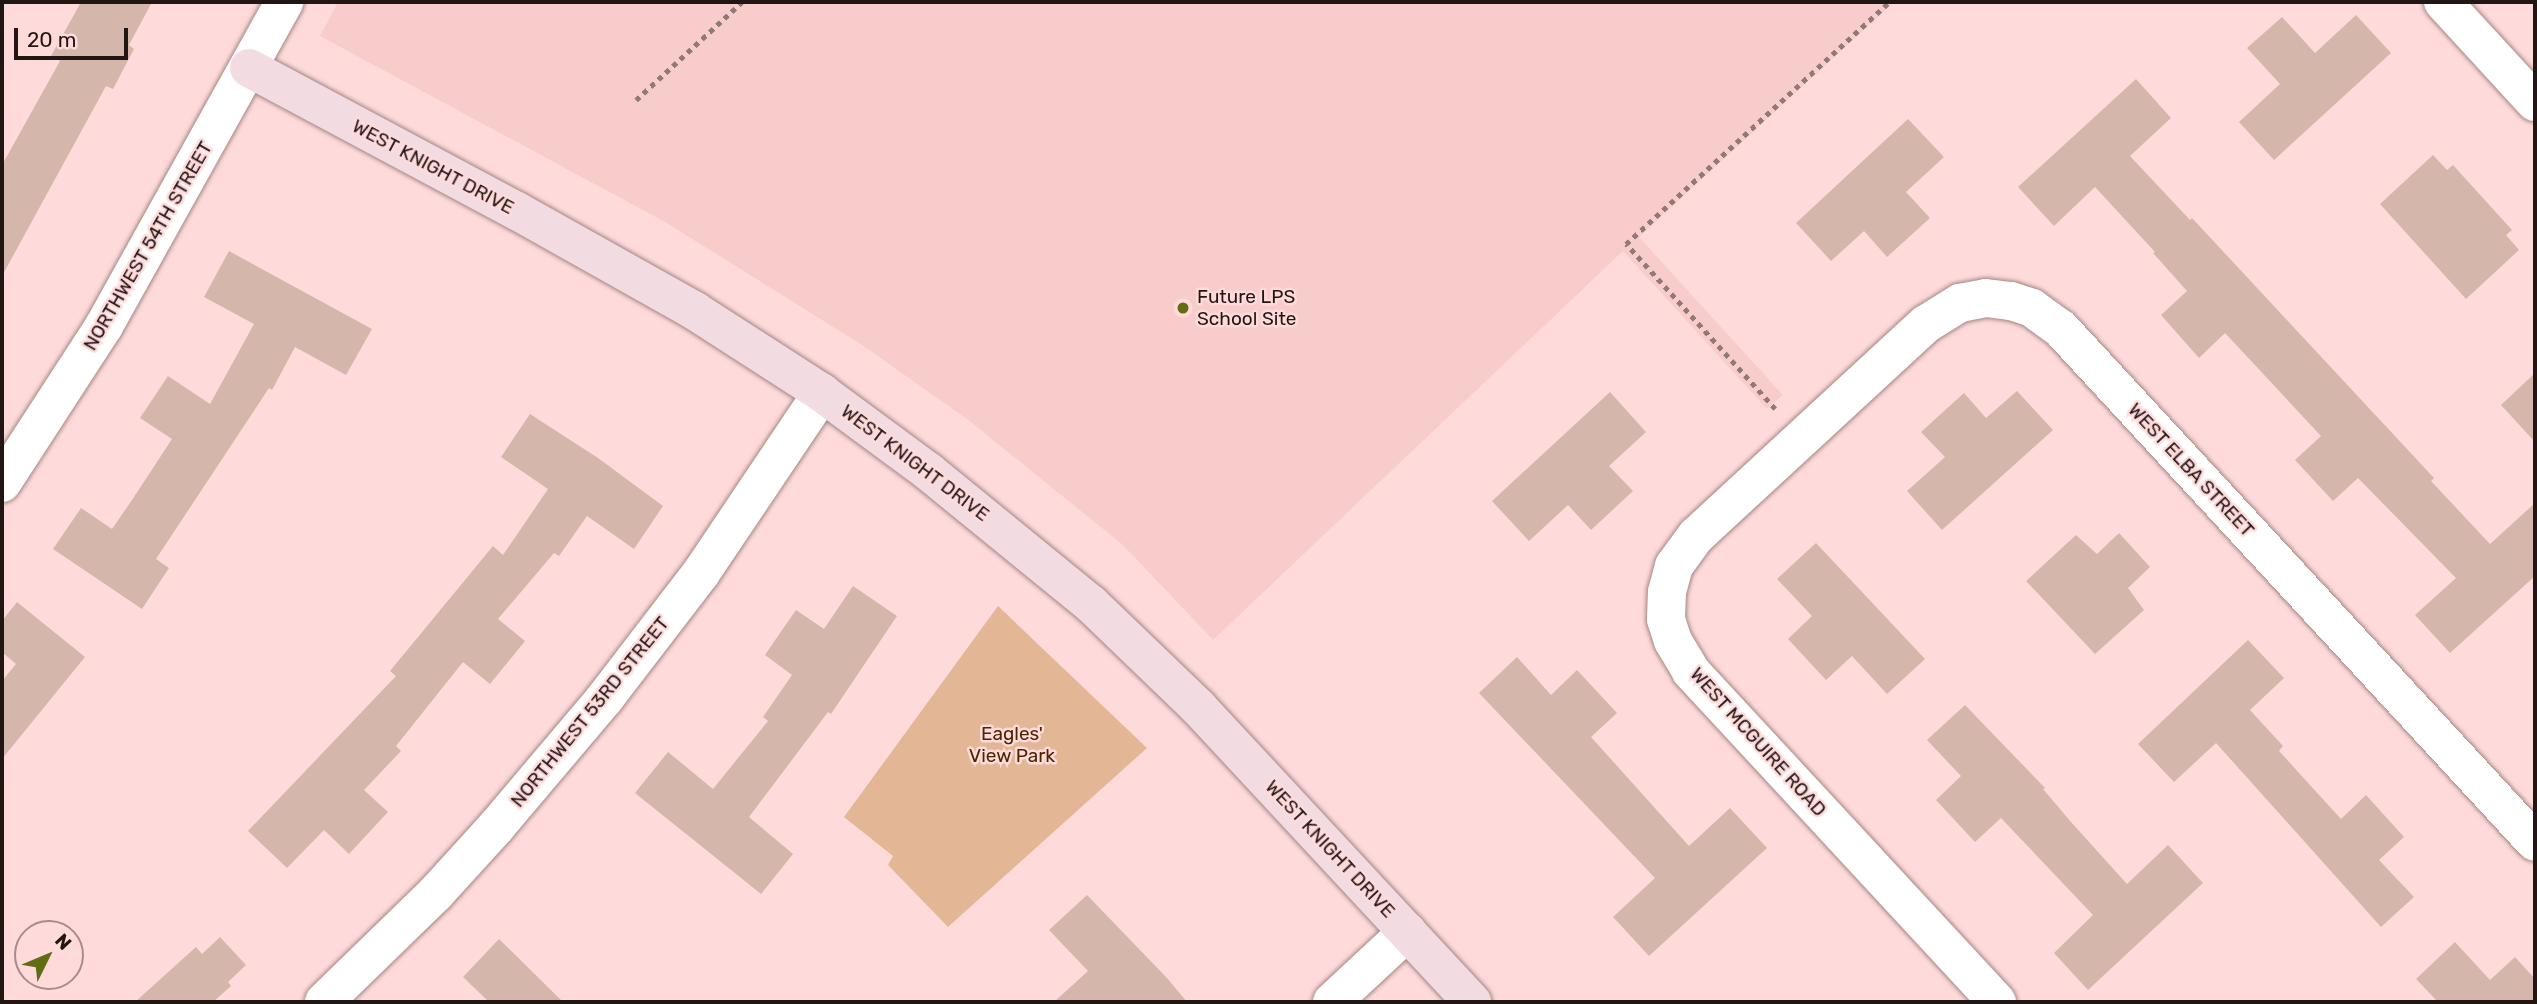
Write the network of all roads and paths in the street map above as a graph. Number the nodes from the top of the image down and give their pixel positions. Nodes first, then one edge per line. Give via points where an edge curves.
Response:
1 (284, 2) edge
2 (742, 2) edge
3 (1889, 2) edge
4 (2443, 2) edge
5 (248, 68) junction
6 (636, 100) dead end
7 (2535, 102) edge
8 (822, 393) junction
9 (1775, 409) dead end
10 (1805, 435) joint
11 (2, 483) edge
12 (2535, 842) edge
13 (1408, 932) junction
14 (324, 1002) edge
15 (1332, 1002) edge
16 (1472, 1002) edge
17 (1997, 1002) edge

1 - 5 street, NORTHWEST 54TH STREET
2 - 6 path
3 - 9 path via 1626,244
4 - 7 street
5 - 8 street, WEST KNIGHT DRIVE via 671,297
5 - 11 street, NORTHWEST 54TH STREET via 104,326
8 - 13 street, WEST KNIGHT DRIVE via 929,472 1091,604 1198,707
8 - 14 street, NORTHWEST 53RD STREET via 701,573 605,698 445,884
10 - 12 street, WEST ELBA STREET via 1948,309 1986,298 2032,308 2061,329
10 - 17 street, WEST MCGUIRE ROAD via 1679,556 1667,592 1673,641 1691,671
13 - 15 street
13 - 16 street, WEST KNIGHT DRIVE

